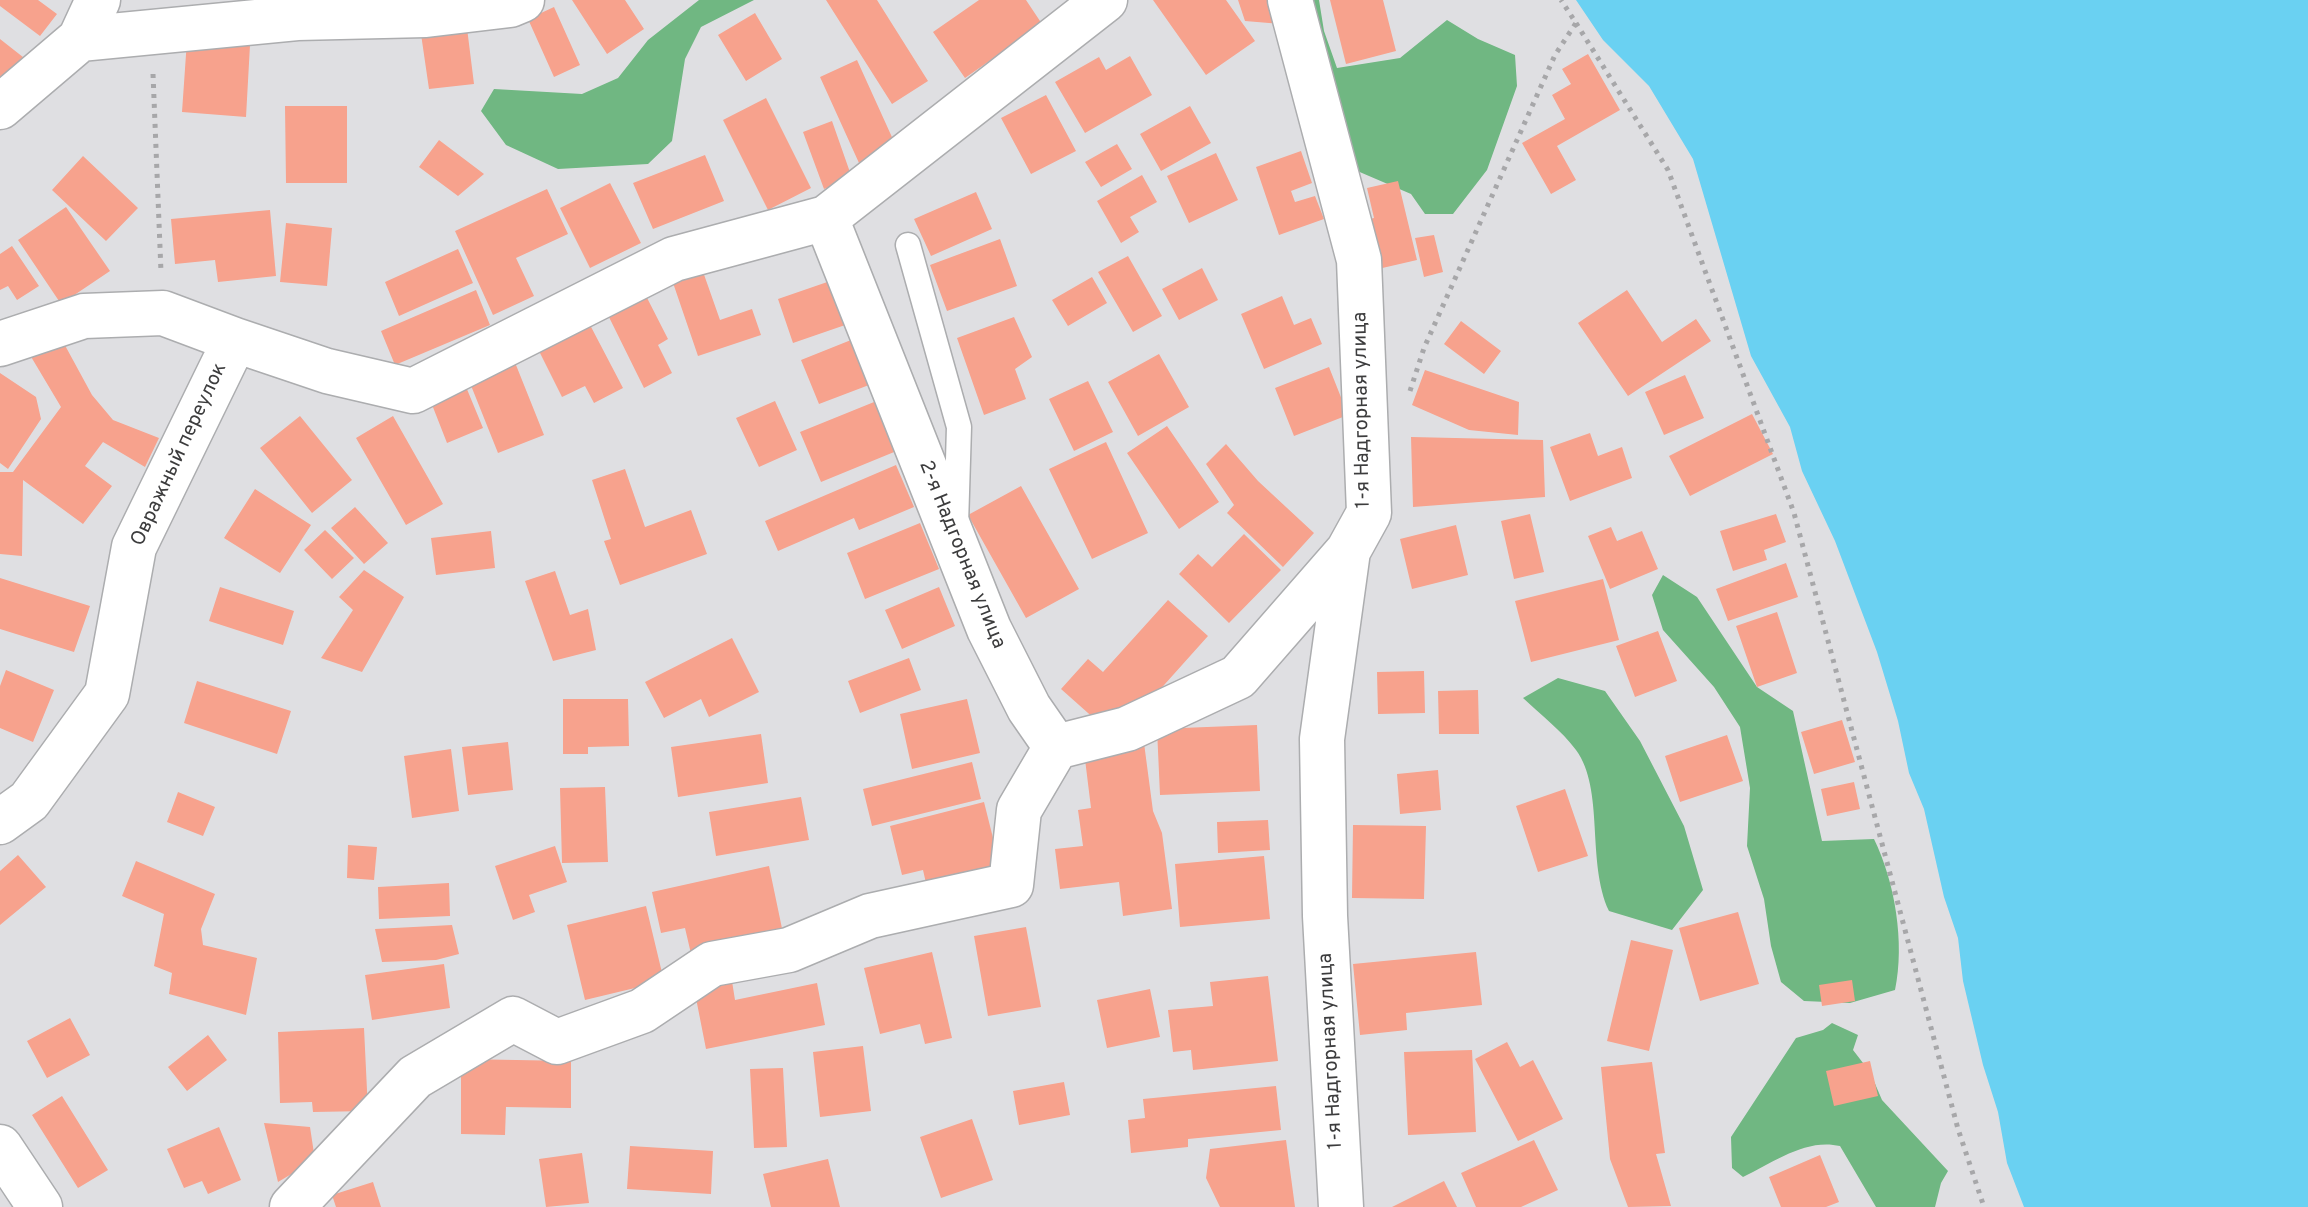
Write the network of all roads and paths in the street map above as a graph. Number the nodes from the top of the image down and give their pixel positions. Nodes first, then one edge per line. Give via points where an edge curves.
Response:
1 (98, 0) edge
2 (522, 0) edge
3 (1105, 0) edge
4 (1290, 0) edge
5 (1561, 0) edge
6 (1576, 23) junction
7 (152, 31) junction
8 (80, 39) junction
9 (0, 107) edge
10 (826, 218) junction
11 (908, 245) dead end
12 (163, 313) junction
13 (235, 340) junction
14 (0, 344) edge
15 (1409, 393) dead end
16 (955, 543) junction
17 (1348, 551) junction
18 (1056, 747) junction
19 (0, 822) edge
20 (0, 1147) edge
21 (40, 1207) edge
22 (292, 1207) edge
23 (1341, 1207) edge
24 (1984, 1207) edge

1 - 8 street
2 - 7 street via 426,15 297,18
3 - 10 street
4 - 17 street, 1-я Надгорная улица via 1359,260 1369,513
5 - 6 path
6 - 15 path via 1555,55 1424,348
6 - 24 path via 1668,170 1794,513 1958,1129
7 - 8 street
7 - 12 path
8 - 9 street
10 - 13 street via 674,259 413,391 327,371
10 - 16 street, 2-я Надгорная улица
11 - 16 lane via 959,427
12 - 13 street, Овражный переулок
12 - 14 street, Овражный переулок via 84,316
13 - 19 street, Овражный переулок via 134,547 107,694 29,801
16 - 18 street, 2-я Надгорная улица via 989,629 1029,708
17 - 18 street via 1238,677 1127,729
17 - 23 street, 1-я Надгорная улица via 1322,739 1325,916
18 - 22 street via 1019,810 1011,885 870,916 789,950 712,964 642,1011 557,1042 513,1019 415,1077
20 - 21 street

